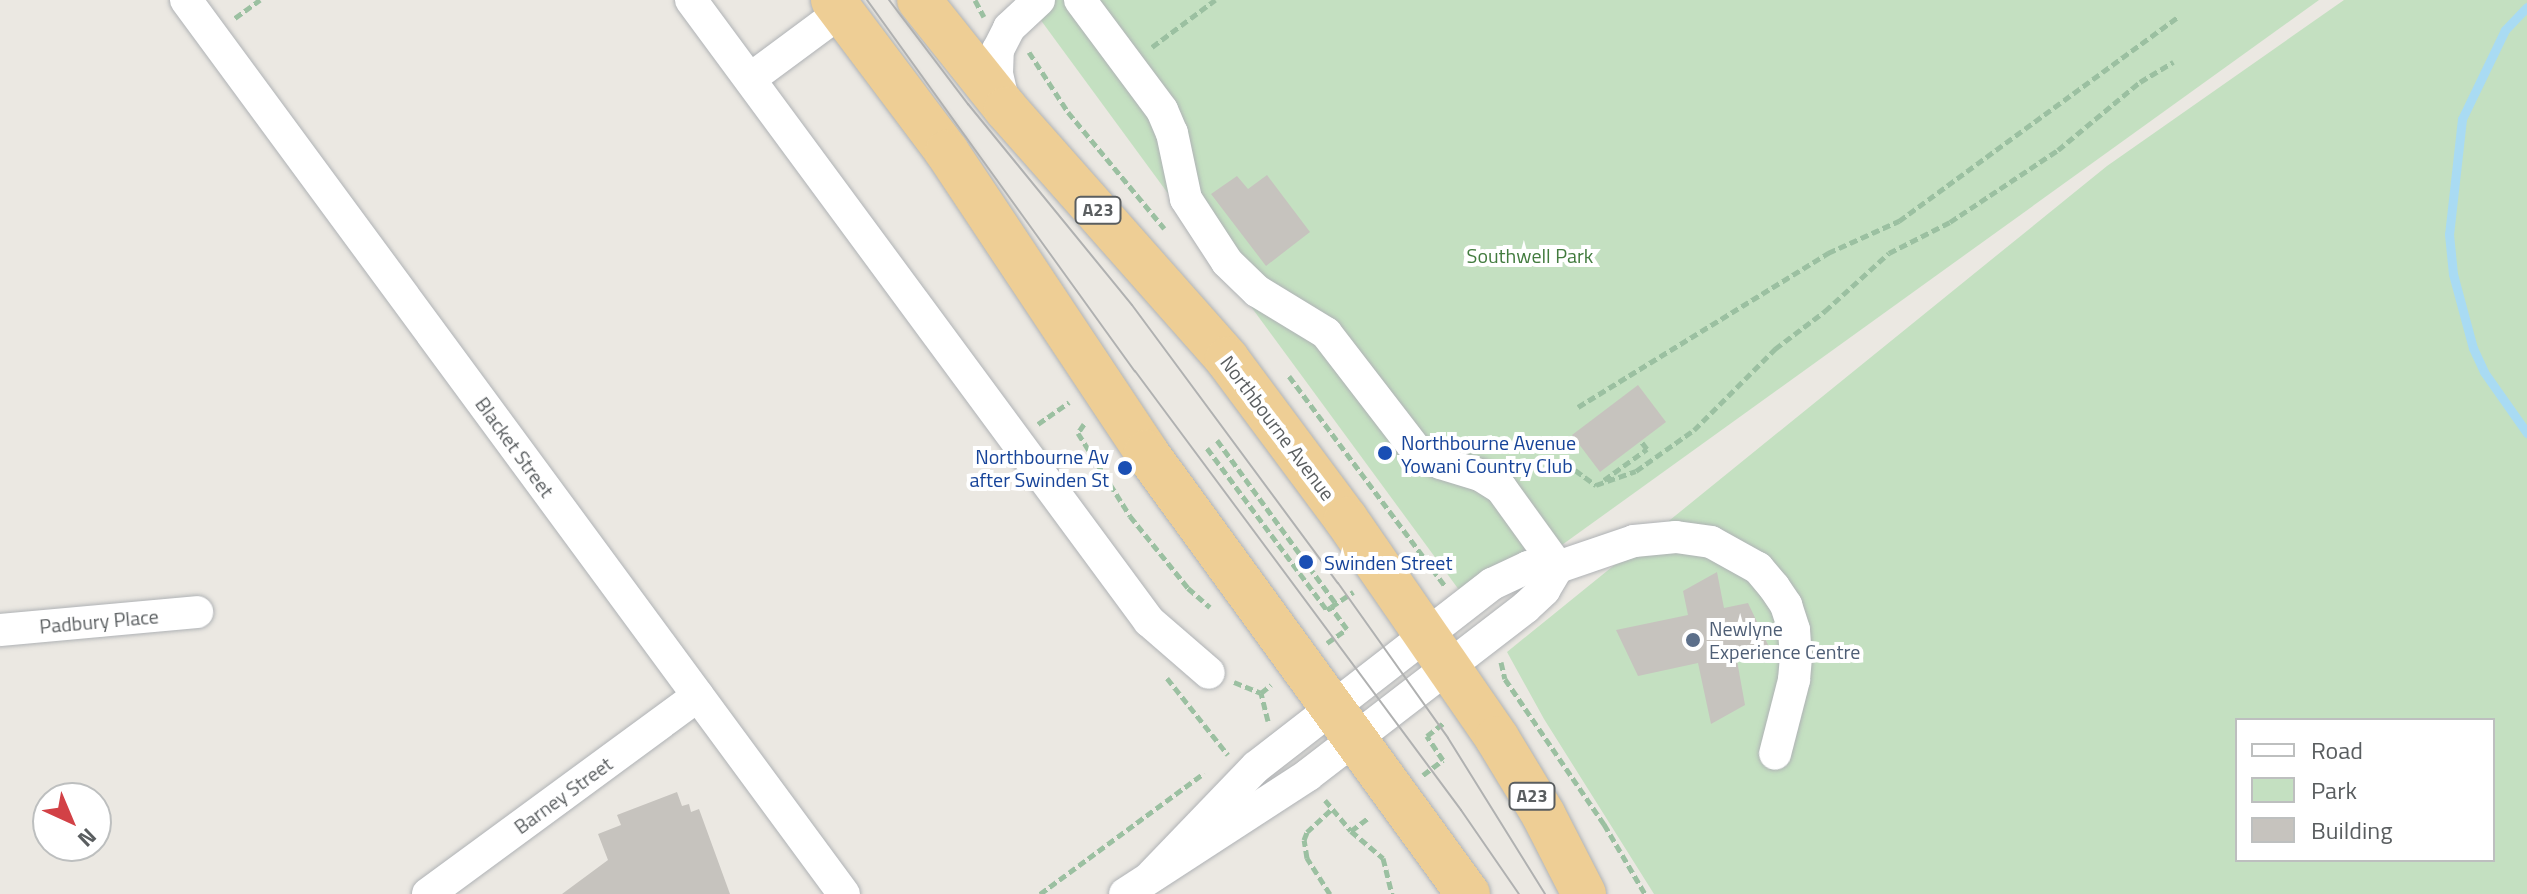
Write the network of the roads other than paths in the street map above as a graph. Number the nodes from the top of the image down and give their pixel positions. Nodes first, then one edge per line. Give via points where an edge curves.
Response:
1 (186, 0) edge
2 (691, 0) edge
3 (919, 0) edge
4 (1039, 0) edge
5 (1080, 0) edge
6 (838, 6) edge
7 (750, 79) junction
8 (1006, 109) junction
9 (1558, 567) junction
10 (197, 612) dead end
11 (0, 630) edge
12 (1439, 650) junction
13 (1209, 673) dead end
14 (698, 696) junction
15 (1345, 723) junction
16 (1775, 754) dead end
17 (428, 894) edge
18 (844, 894) edge
19 (1125, 894) edge
20 (1468, 894) edge
21 (1584, 894) edge

1 - 14 street, Blacket Street
2 - 7 street
3 - 8 highway, Northbourne Avenue / A23
4 - 8 street via 1009,28 998,50 997,74
5 - 9 street via 1162,110 1183,192 1227,262 1257,291 1326,333 1416,450 1501,488
6 - 7 street
6 - 15 highway via 947,152 1146,452
7 - 13 street via 1149,621
8 - 12 highway, Northbourne Avenue / A23 via 1227,359
9 - 12 street via 1528,567 1492,584
9 - 16 street via 1624,543 1676,537 1711,542 1758,568 1786,605 1794,630 1794,680
10 - 11 street, Padbury Place
12 - 15 street
12 - 21 highway, Northbourne Avenue / A23 via 1543,814
14 - 17 street, Barney Street
14 - 18 street, Blacket Street
15 - 19 street via 1256,767 1152,875
15 - 20 highway

